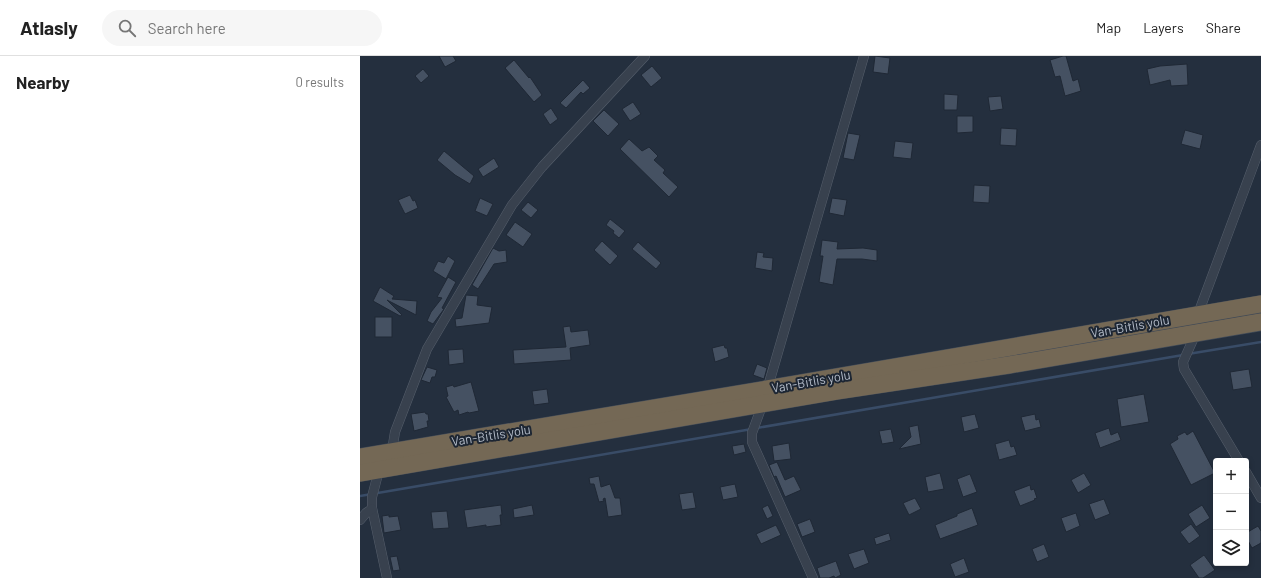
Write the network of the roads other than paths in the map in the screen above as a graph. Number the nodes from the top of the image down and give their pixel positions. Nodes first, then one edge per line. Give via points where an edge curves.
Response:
1 (645, 56) edge
2 (864, 56) edge
3 (1261, 145) edge
4 (1261, 304) edge
5 (1198, 314) junction
6 (1261, 322) edge
7 (1196, 333) junction
8 (767, 389) junction
9 (762, 405) junction
10 (392, 451) junction
11 (360, 456) edge
12 (1237, 458) edge
13 (379, 470) junction
14 (360, 473) edge
15 (1249, 477) edge
16 (1261, 498) edge
17 (372, 508) junction
18 (360, 520) edge
19 (387, 578) edge
20 (813, 578) edge

1 - 10 street via 542,167 512,205 427,349 395,432
2 - 8 street
3 - 5 street
4 - 5 highway, Van-Bitlis yolu
5 - 8 highway, Van-Bitlis yolu
6 - 7 highway, Van-Bitlis yolu
7 - 9 highway, Van-Bitlis yolu
7 - 12 street via 1183,365
8 - 9 street
8 - 10 highway, Van-Bitlis yolu
9 - 13 highway, Van-Bitlis yolu
9 - 20 street via 752,438
10 - 11 highway, Van-Bitlis yolu
13 - 14 highway, Van-Bitlis yolu
13 - 17 street
15 - 16 street
17 - 18 street
17 - 19 street

